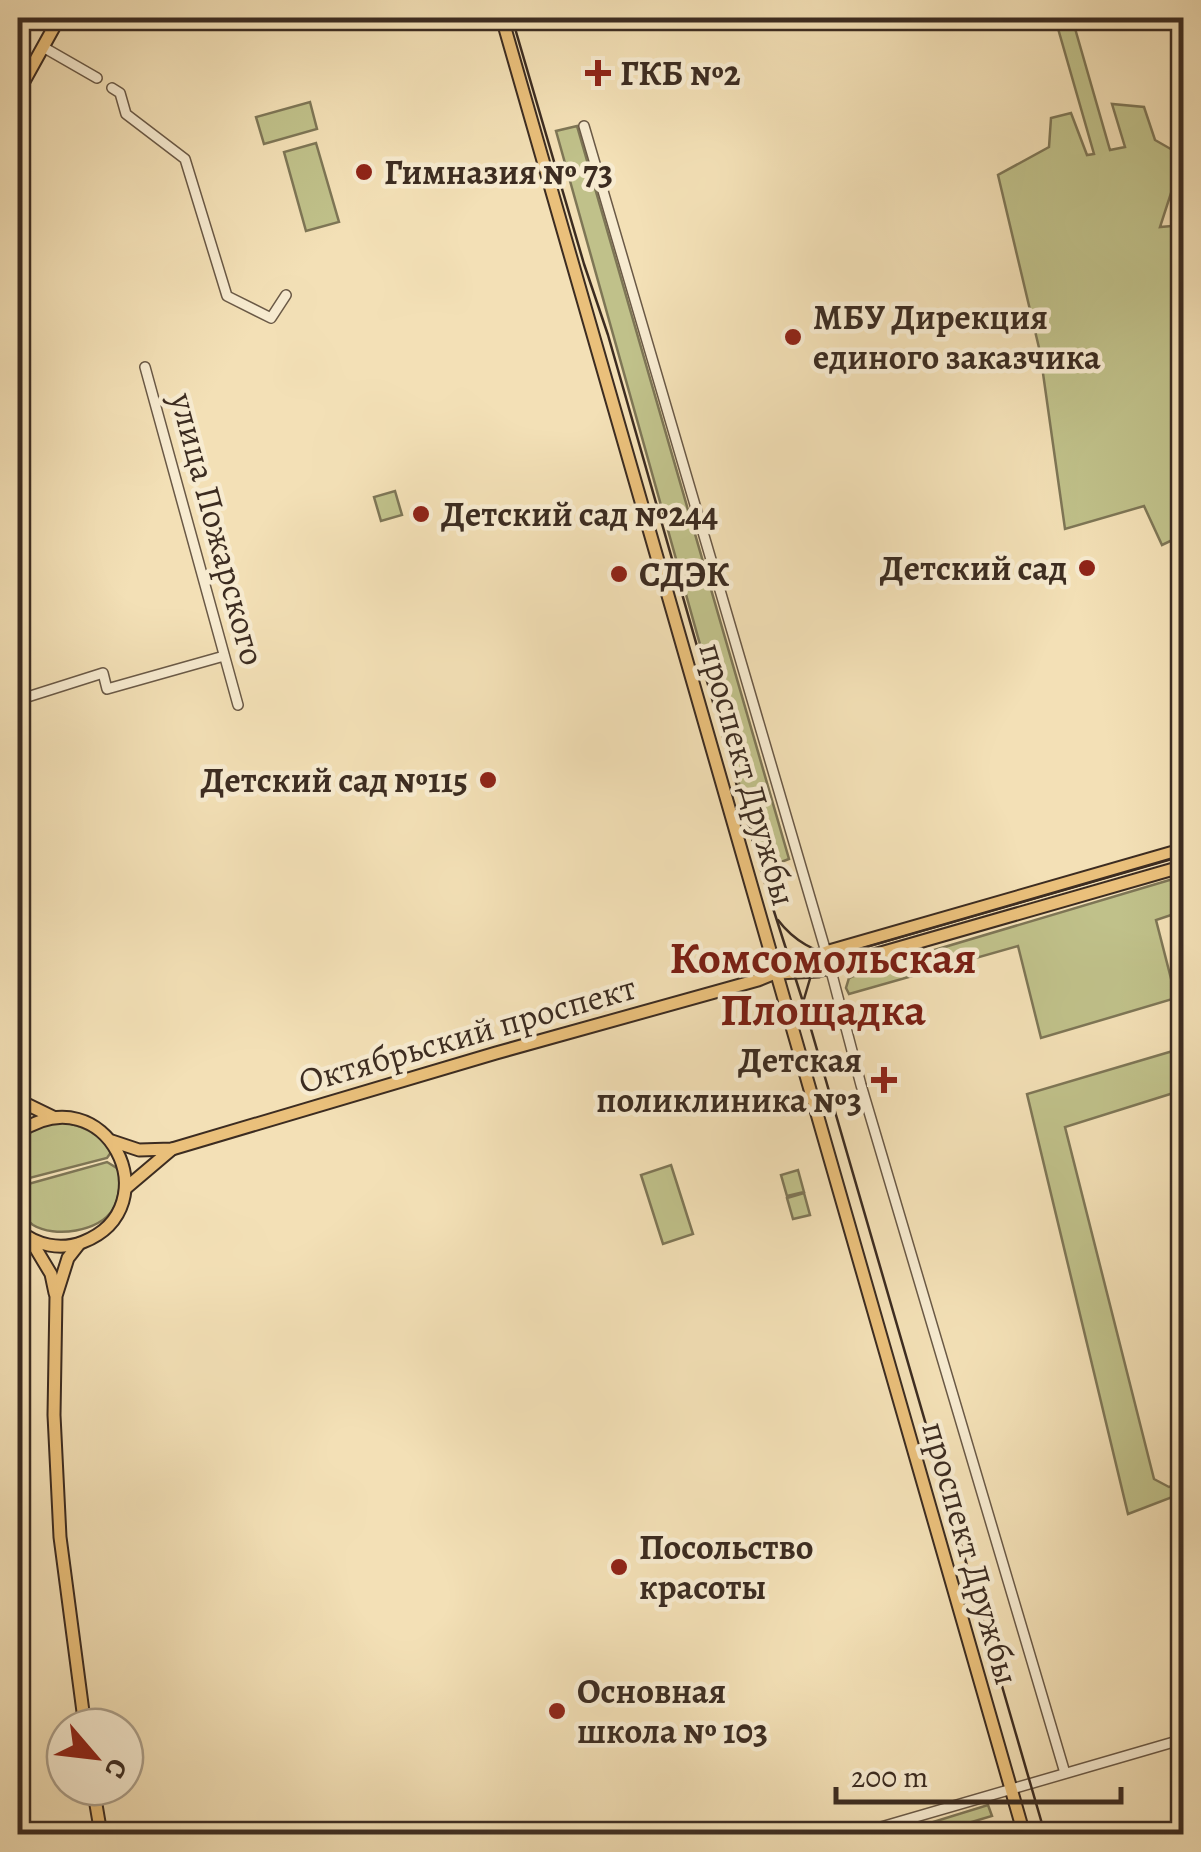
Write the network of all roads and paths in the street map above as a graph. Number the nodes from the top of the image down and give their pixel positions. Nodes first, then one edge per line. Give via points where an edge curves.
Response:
1 (59, 18) edge
2 (502, 18) edge
3 (43, 47) junction
4 (97, 78) dead end
5 (112, 88) dead end
6 (18, 92) edge
7 (584, 126) dead end
8 (286, 295) dead end
9 (144, 367) dead end
10 (224, 656) junction
11 (18, 700) edge
12 (238, 705) dead end
13 (1184, 849) edge
14 (1184, 866) edge
15 (826, 952) junction
16 (830, 967) junction
17 (778, 973) junction
18 (18, 1100) edge
19 (53, 1117) junction
20 (18, 1134) edge
21 (112, 1141) junction
22 (172, 1149) junction
23 (126, 1188) junction
24 (18, 1230) edge
25 (30, 1238) junction
26 (78, 1244) junction
27 (56, 1296) junction
28 (82, 1707) edge
29 (1184, 1739) edge
30 (1065, 1774) junction
31 (1011, 1788) junction
32 (97, 1807) edge
33 (101, 1834) edge
34 (857, 1834) edge
35 (1024, 1834) edge

1 - 3 main road
2 - 17 main road, проспект Дружбы
3 - 4 street
3 - 6 main road
5 - 8 street via 126,114 184,159 227,296 271,318
7 - 15 street
9 - 10 street, улица Пожарского
10 - 11 street via 107,689 103,674
10 - 12 street, улица Пожарского
13 - 15 main road, Октябрьский проспект
14 - 16 main road, Октябрьский проспект
15 - 17 main road, Октябрьский проспект
16 - 17 main road, Октябрьский проспект
16 - 30 street
17 - 22 main road, Октябрьский проспект
17 - 31 main road, проспект Дружбы
18 - 19 main road, Октябрьский проспект
19 - 20 main road
19 - 21 main road, Октябрьский проспект via 96,1126
21 - 22 main road, Октябрьский проспект via 139,1150
21 - 23 main road
22 - 23 main road, Октябрьский проспект
23 - 26 main road via 111,1223
24 - 25 main road
25 - 26 main road
25 - 27 main road
26 - 27 main road
27 - 28 main road via 60,1537
29 - 30 street
30 - 31 street
31 - 34 street
31 - 35 main road, проспект Дружбы
32 - 33 main road

